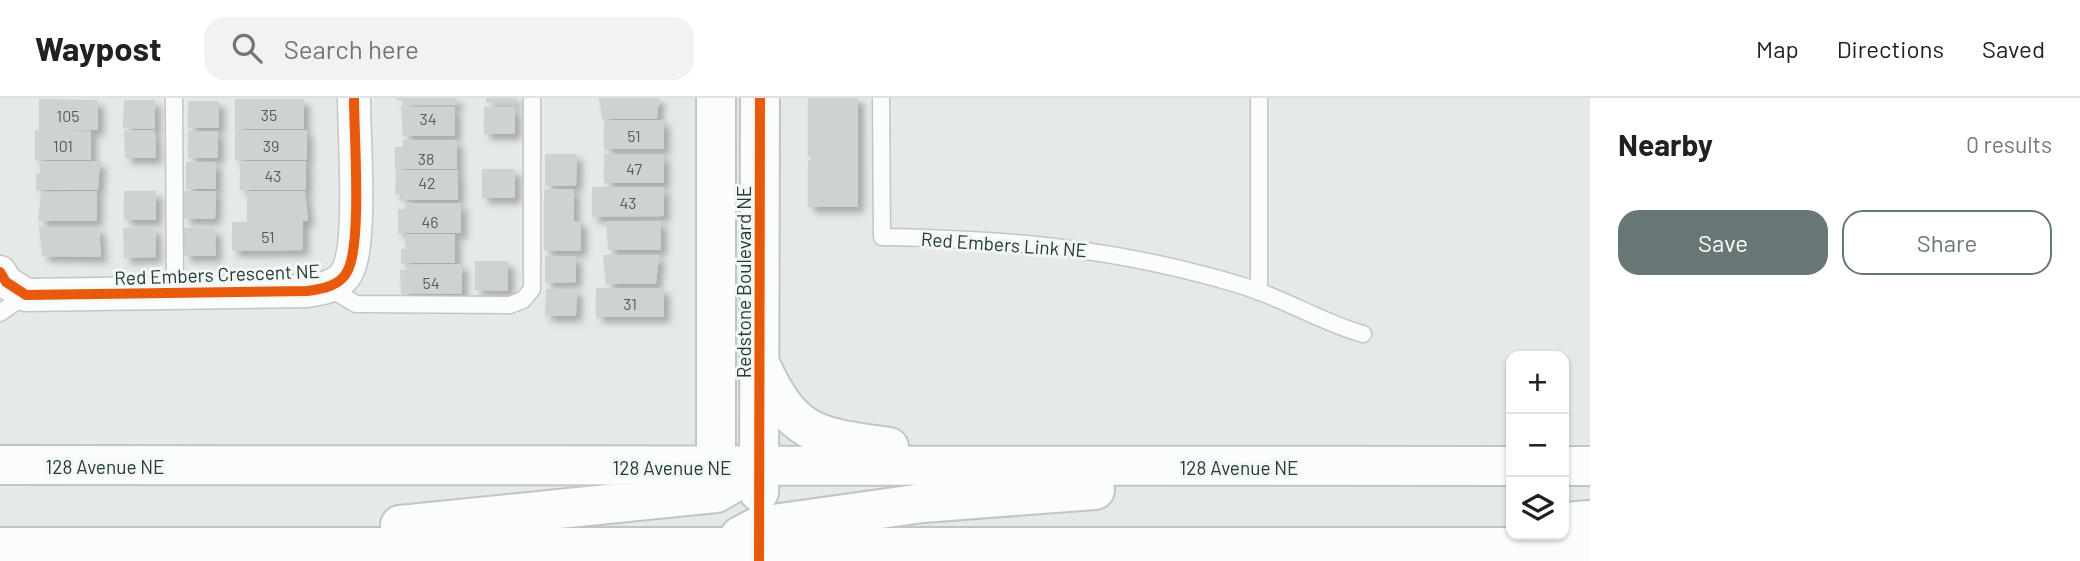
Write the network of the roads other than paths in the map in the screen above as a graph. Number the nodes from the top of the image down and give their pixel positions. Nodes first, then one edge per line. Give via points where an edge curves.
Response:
1 (174, 98) edge
2 (354, 98) edge
3 (531, 98) edge
4 (716, 98) edge
5 (760, 98) edge
6 (881, 98) edge
7 (1259, 98) edge
8 (0, 272) edge
9 (329, 288) junction
10 (1259, 292) junction
11 (175, 294) junction
12 (26, 295) junction
13 (0, 313) edge
14 (1363, 334) dead end
15 (760, 364) junction
16 (0, 465) edge
17 (1506, 466) edge
18 (1569, 466) edge
19 (1590, 466) edge
20 (760, 467) junction
21 (963, 467) junction
22 (1179, 467) junction
23 (716, 480) junction
24 (1590, 520) edge
25 (1569, 522) edge
26 (1506, 525) edge
27 (759, 545) edge
28 (0, 547) edge
29 (207, 547) junction
30 (449, 547) junction
31 (1284, 547) junction
32 (1590, 547) edge
33 (716, 555) edge
34 (525, 561) edge

1 - 11 lane
2 - 9 street, Red Embers Crescent NE via 355,243 348,272
3 - 9 lane via 532,289 523,300 510,305 356,304
4 - 23 main road, Redstone Boulevard NE
5 - 15 main road, Redstone Boulevard NE
6 - 10 lane, Red Embers Link NE via 882,237 1028,242 1107,252 1186,269
7 - 10 lane
8 - 12 street via 6,282
9 - 11 street, Red Embers Crescent NE
10 - 14 lane, Red Embers Link NE
11 - 12 street, Red Embers Crescent NE
12 - 13 lane
15 - 20 main road, Redstone Boulevard NE
15 - 21 main road via 776,399 797,424 840,440 933,453
16 - 23 main road, 128 Avenue NE
17 - 22 main road, 128 Avenue NE
18 - 19 main road
20 - 21 main road, 128 Avenue NE
20 - 23 main road, 128 Avenue NE
20 - 27 main road, Redstone Boulevard NE
21 - 22 main road, 128 Avenue NE
22 - 27 main road via 1098,490 923,503
23 - 29 main road
23 - 33 main road, Redstone Boulevard NE
24 - 25 main road
26 - 31 main road via 1378,533
27 - 31 main road
27 - 33 main road
28 - 29 main road
29 - 30 main road
30 - 33 main road
30 - 34 main road
31 - 32 main road

